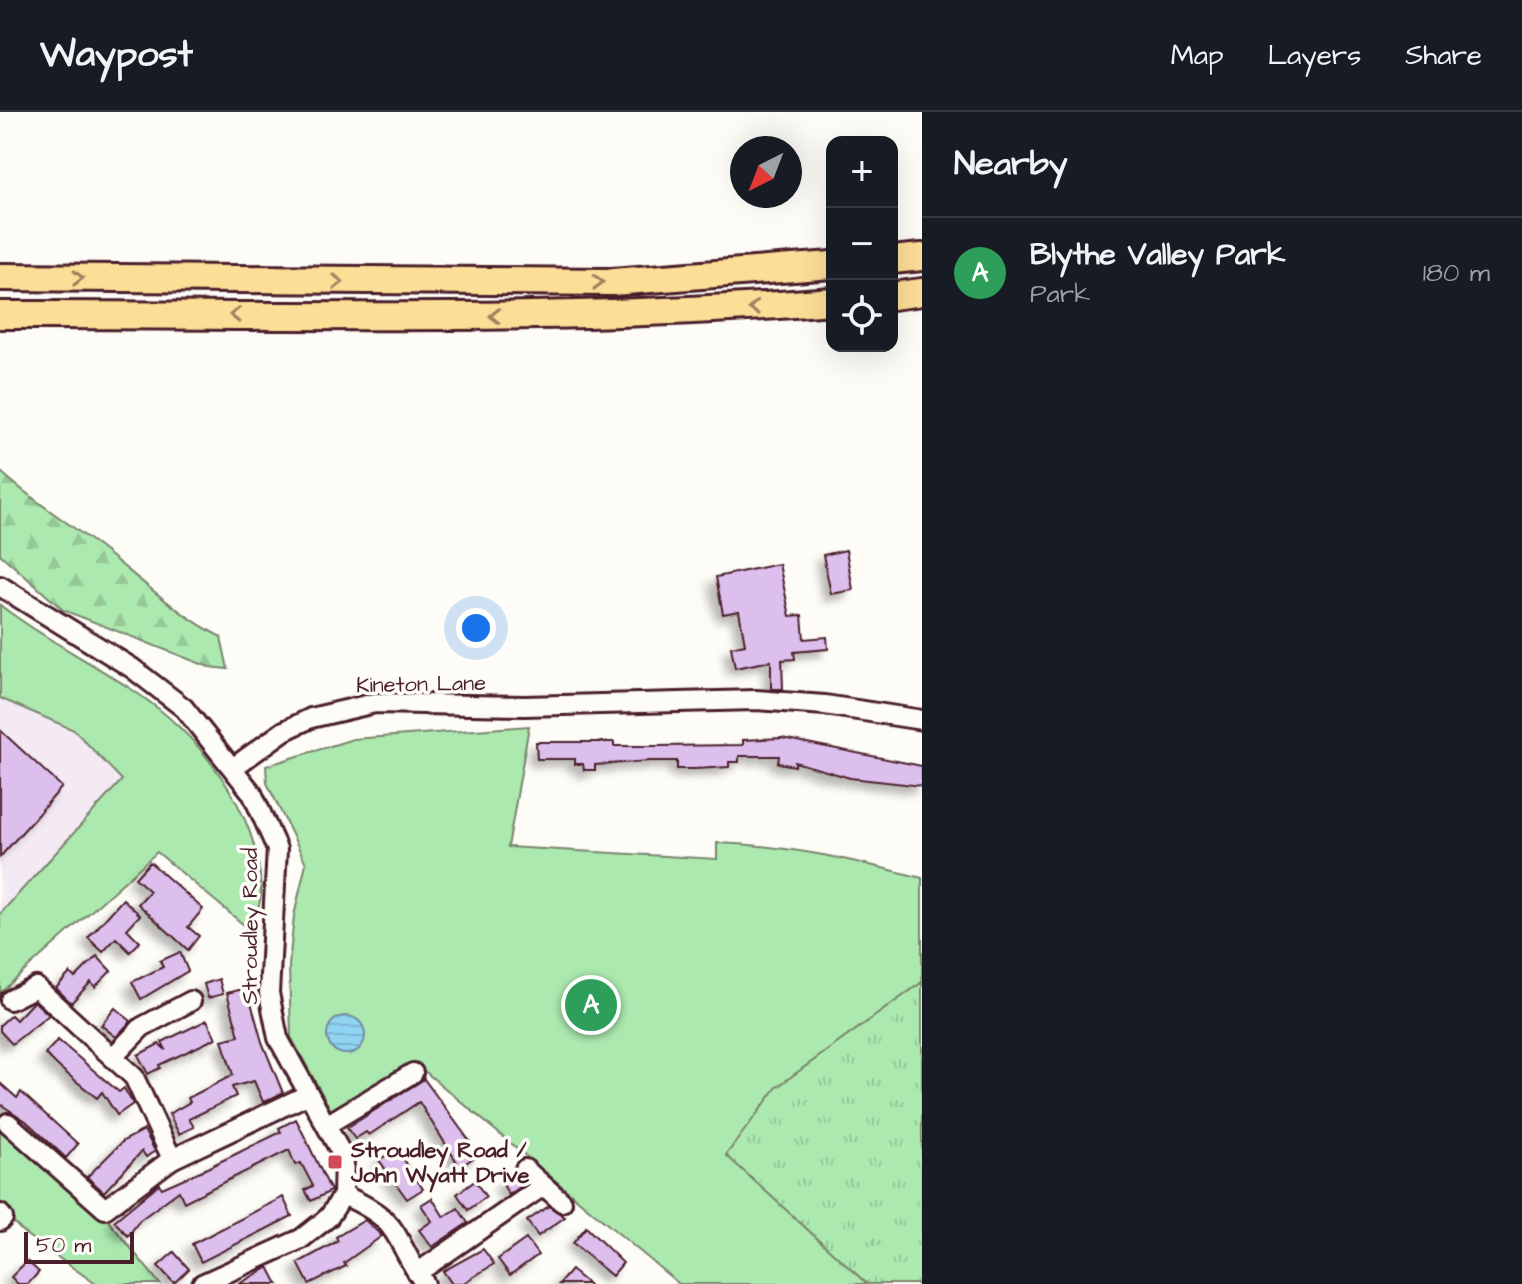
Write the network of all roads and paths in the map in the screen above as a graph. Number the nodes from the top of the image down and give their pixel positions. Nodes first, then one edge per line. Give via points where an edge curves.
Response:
1 (922, 257) edge
2 (898, 259) edge
3 (826, 265) edge
4 (0, 277) edge
5 (922, 292) edge
6 (898, 295) edge
7 (826, 301) edge
8 (0, 315) edge
9 (0, 586) edge
10 (922, 720) edge
11 (234, 767) junction
12 (10, 1000) dead end
13 (191, 1001) dead end
14 (113, 1057) junction
15 (413, 1073) dead end
16 (307, 1095) junction
17 (8, 1123) dead end
18 (328, 1124) junction
19 (172, 1159) junction
20 (525, 1169) dead end
21 (543, 1186) junction
22 (343, 1195) junction
23 (562, 1202) dead end
24 (0, 1214) edge
25 (0, 1221) edge
26 (421, 1279) edge
27 (202, 1284) edge

1 - 2 highway
4 -> 3 highway via 612,282
5 - 6 highway
7 -> 8 highway via 698,312 448,317
9 - 11 street via 159,687
10 - 11 street, Kineton Lane via 756,700 375,703 311,718
11 - 16 street, Stroudley Road via 277,849 269,993 278,1038
12 - 14 street via 36,987
13 - 14 street via 142,1027
14 - 19 street via 134,1077
15 - 18 street
16 - 18 street, Stroudley Road
16 - 19 street
17 - 19 street via 105,1209
18 - 22 street, Stroudley Road via 344,1158
20 - 21 street
21 - 23 street
21 - 26 street
22 - 26 street via 373,1208 394,1227
22 - 27 street via 329,1217 301,1239
24 - 25 street

